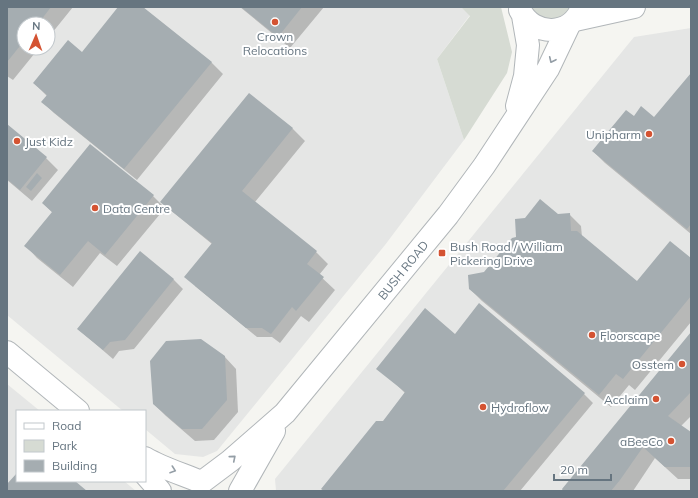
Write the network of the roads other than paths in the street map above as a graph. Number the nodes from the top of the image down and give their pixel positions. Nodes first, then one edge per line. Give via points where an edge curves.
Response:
1 (634, 7) edge
2 (521, 12) edge
3 (575, 17) edge
4 (513, 121) junction
5 (7, 352) edge
6 (77, 410) edge
7 (284, 413) junction
8 (146, 459) edge
9 (146, 475) edge
10 (195, 485) edge
11 (160, 491) edge
12 (226, 491) edge
13 (240, 491) edge

1 - 3 main road
2 - 3 main road via 532,25 544,30 557,30
2 - 4 main road, BUSH ROAD via 528,45 525,76
3 -> 4 main road, BUSH ROAD via 548,69
4 - 7 main road, BUSH ROAD via 448,215
5 - 6 main road
10 -> 7 main road, BUSH ROAD via 230,461
7 - 13 main road, BUSH ROAD
8 -> 10 main road via 181,473
9 - 11 main road
10 - 12 main road via 215,483

